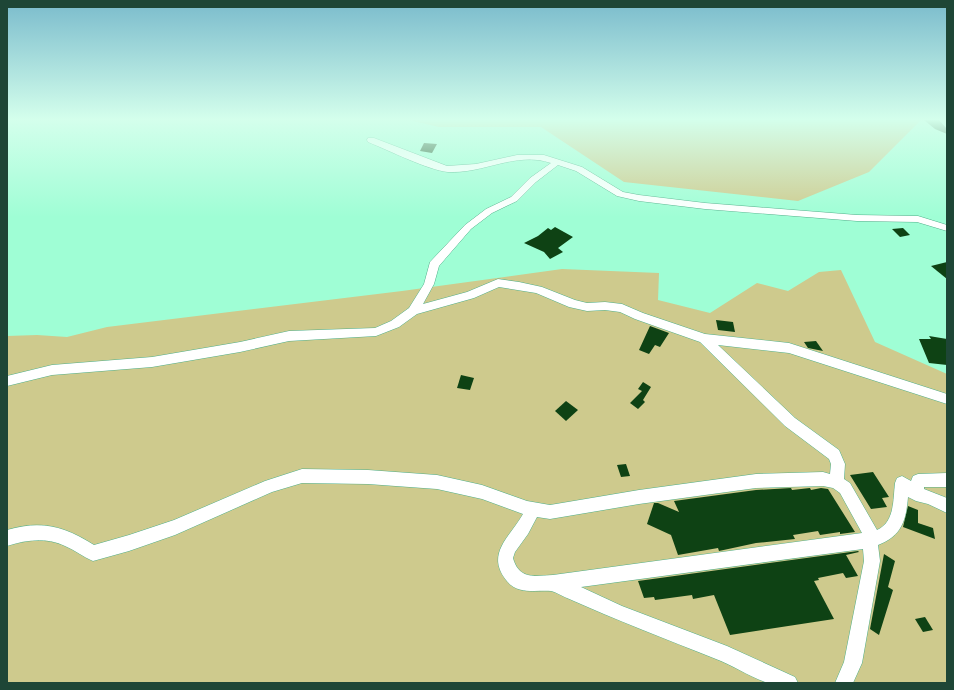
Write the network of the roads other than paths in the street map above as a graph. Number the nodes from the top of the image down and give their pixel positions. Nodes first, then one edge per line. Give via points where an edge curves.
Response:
1 (401, 152) edge
2 (558, 162) junction
3 (947, 228) edge
4 (413, 310) junction
5 (704, 339) junction
6 (7, 381) edge
7 (947, 399) edge
8 (947, 480) edge
9 (836, 482) junction
10 (916, 494) junction
11 (947, 506) edge
12 (533, 509) junction
13 (7, 538) edge
14 (869, 540) junction
15 (553, 583) junction
16 (788, 683) edge
17 (844, 683) edge

1 - 2 street via 448,169 479,167 525,157 547,157
2 - 3 street via 579,169 620,194 639,198 857,218 918,219
2 - 4 street via 514,199 489,211 468,227 434,265 429,284
4 - 5 street via 470,295 498,283 538,290 587,307 622,308
4 - 6 street via 395,324 376,332 289,336 152,362 52,370
5 - 7 street via 789,348
5 - 9 street via 790,422 834,455 838,464
8 - 10 street via 918,482
9 - 12 street via 823,479 756,481 550,512
9 - 14 street via 845,488 869,529
10 - 11 street via 930,497
10 - 14 street via 902,483 896,523 889,532
12 - 13 street via 482,492 437,482 302,476 270,486 162,531 93,553 74,540 52,532 30,532
12 - 15 street via 509,548 505,558 507,566 512,575 528,584
14 - 15 street
14 - 17 street via 872,561 853,663
15 - 16 street via 619,613 721,652

